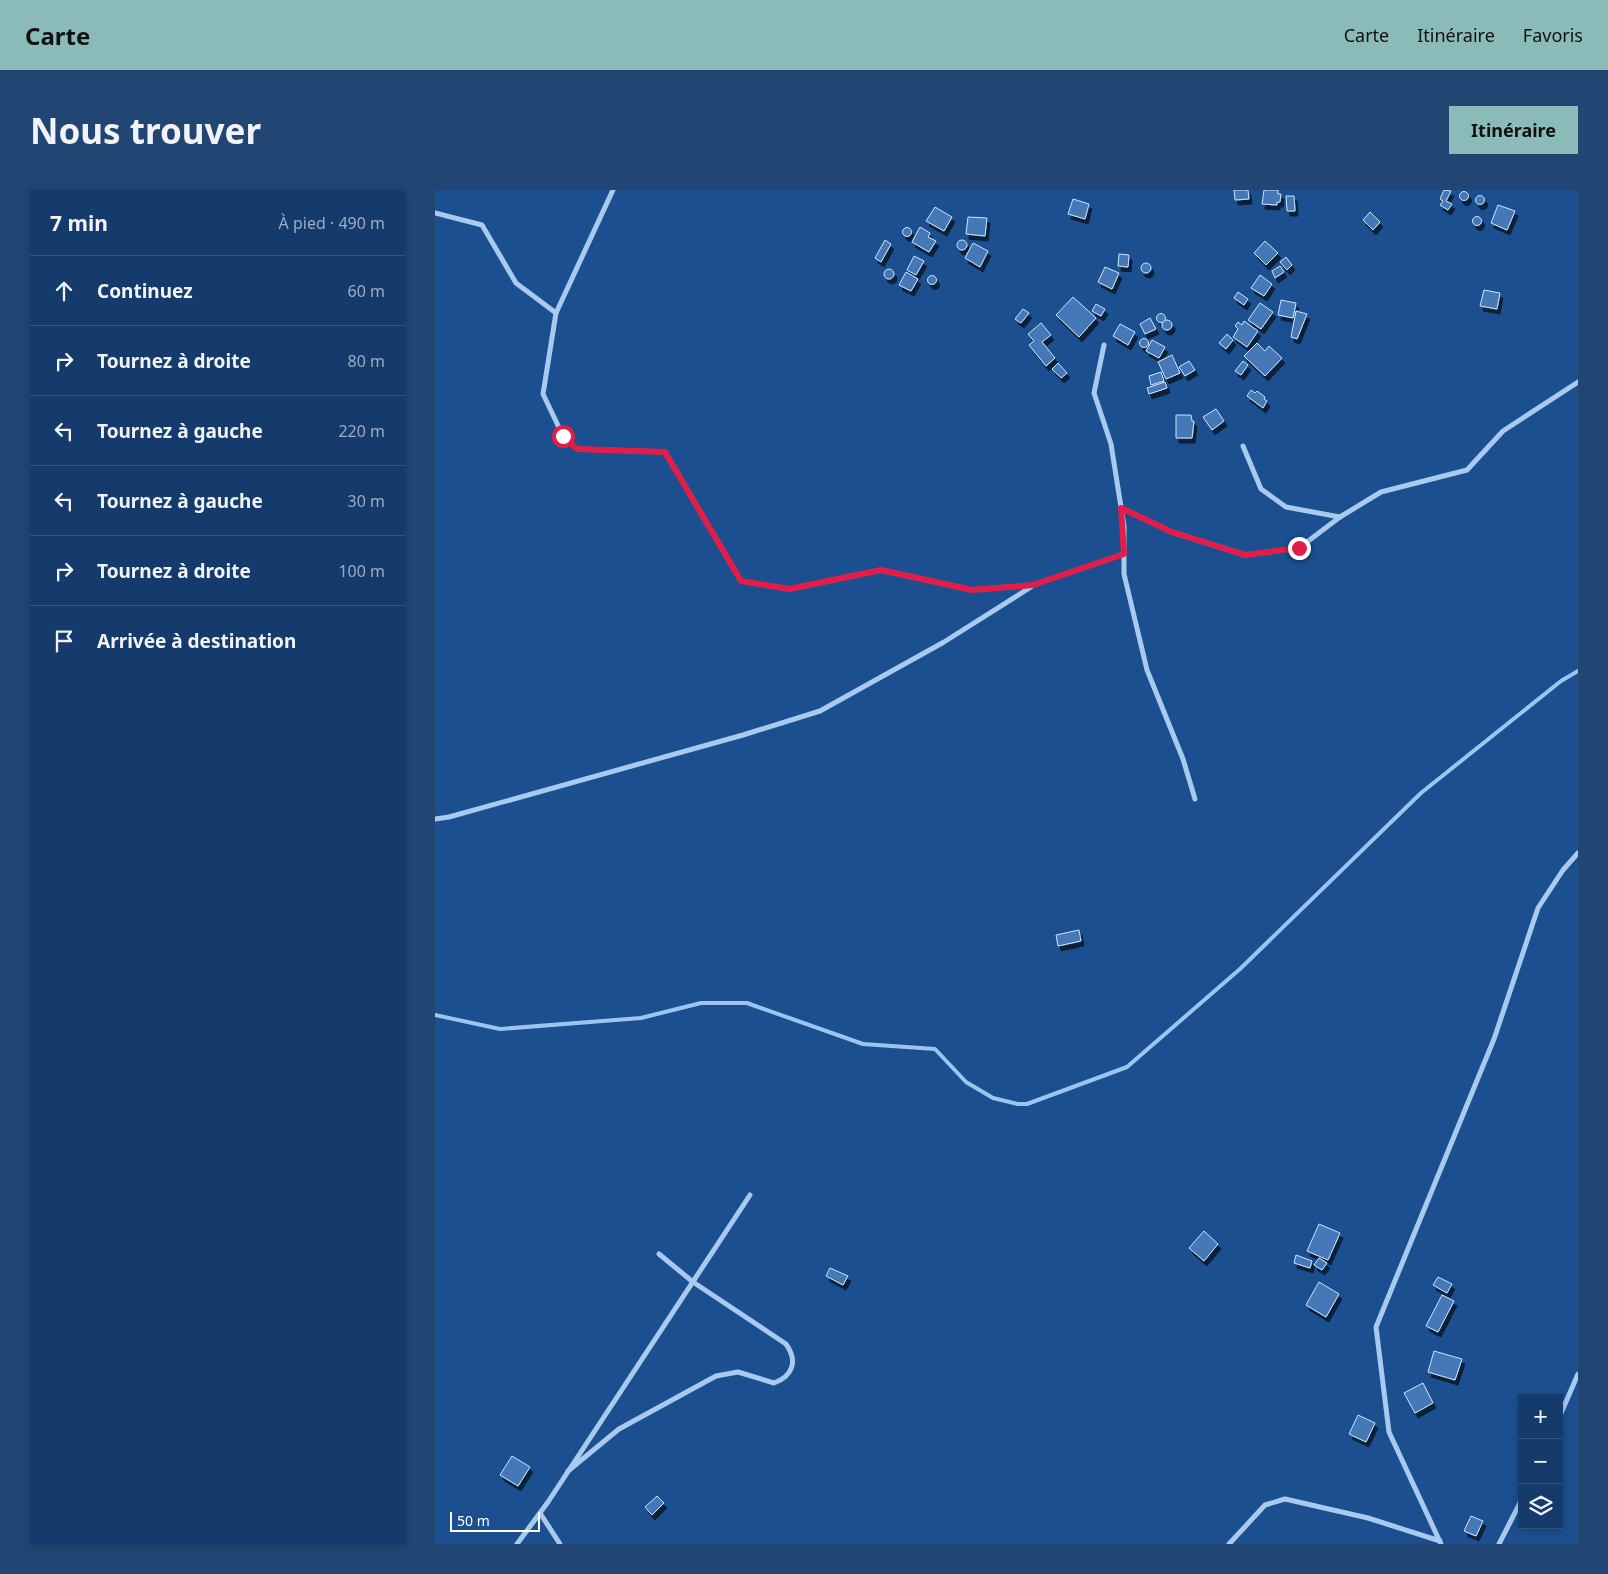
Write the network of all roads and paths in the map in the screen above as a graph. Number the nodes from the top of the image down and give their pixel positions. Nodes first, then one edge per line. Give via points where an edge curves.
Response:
1 (613, 190) edge
2 (435, 213) edge
3 (556, 313) junction
4 (1104, 345) dead end
5 (1578, 382) edge
6 (1243, 446) dead end
7 (1121, 508) junction
8 (1339, 517) junction
9 (1124, 554) junction
10 (1033, 585) junction
11 (1195, 799) dead end
12 (435, 819) edge
13 (1578, 854) edge
14 (750, 1195) dead end
15 (659, 1254) dead end
16 (693, 1282) junction
17 (1578, 1374) edge
18 (1563, 1409) edge
19 (568, 1472) junction
20 (1518, 1507) edge
21 (540, 1513) junction
22 (1441, 1542) edge
23 (518, 1544) edge
24 (560, 1544) edge
25 (1229, 1544) edge
26 (1499, 1544) edge

1 - 3 street
2 - 3 street via 482,225 516,283
3 - 10 street via 543,394 563,436 577,449 665,452 741,581 789,589 881,570 972,590
4 - 7 street via 1094,393 1111,444
5 - 8 street via 1503,431 1467,470 1381,492
6 - 8 street via 1261,489 1286,507
7 - 8 street via 1172,532 1245,555 1299,548
7 - 9 street
9 - 10 street
9 - 11 street via 1124,574 1147,670 1183,759
10 - 12 street via 944,642 820,711 743,736
13 - 22 street via 1563,870 1538,908 1494,1039 1376,1327 1389,1432
14 - 16 street
15 - 16 street
16 - 19 street
16 - 19 street via 787,1344 793,1353 794,1364 789,1374 774,1383 739,1372 716,1376 619,1429
17 - 18 street
19 - 21 street
20 - 26 street
21 - 23 street
21 - 24 street
22 - 25 street via 1369,1518 1285,1499 1265,1505

